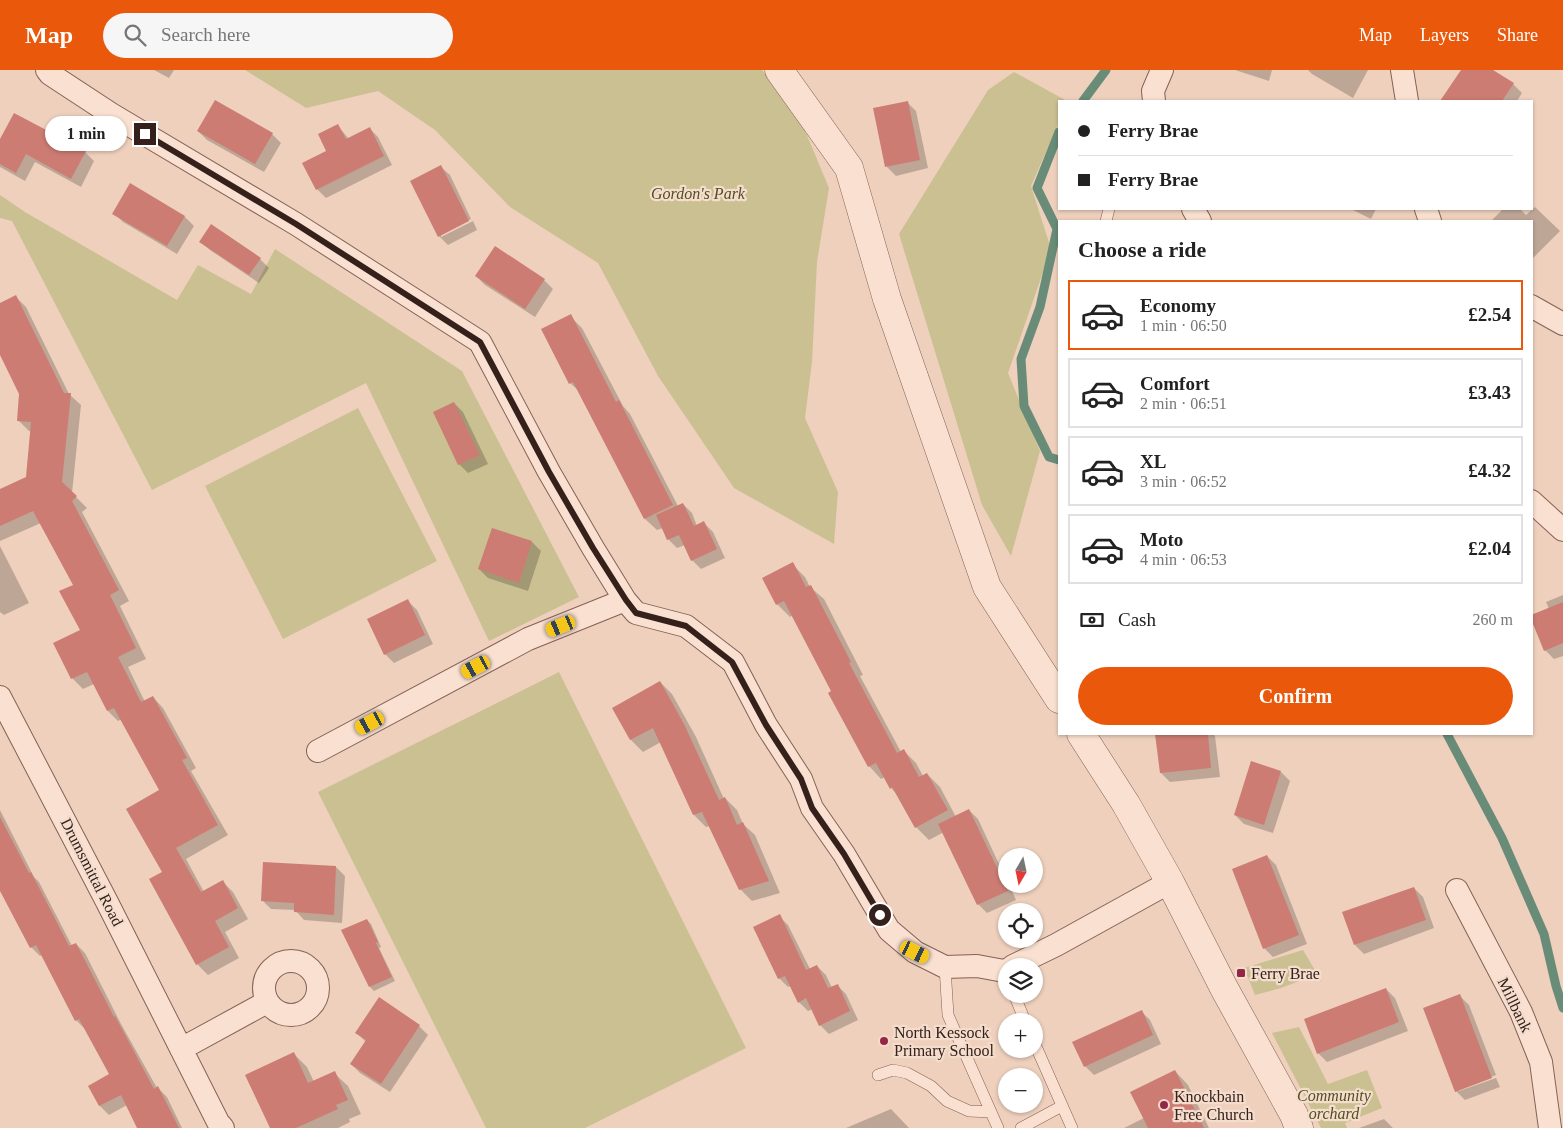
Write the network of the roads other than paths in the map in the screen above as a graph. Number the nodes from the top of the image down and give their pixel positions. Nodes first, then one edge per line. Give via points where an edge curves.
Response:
1 (47, 70) edge
2 (779, 70) edge
3 (1162, 70) edge
4 (1402, 70) edge
5 (1152, 98) edge
6 (1407, 100) edge
7 (1533, 307) edge
8 (1563, 324) edge
9 (1533, 503) edge
10 (1563, 530) edge
11 (626, 600) junction
12 (0, 697) edge
13 (1058, 697) edge
14 (1082, 735) edge
15 (318, 751) dead end
16 (1170, 882) junction
17 (1457, 890) dead end
18 (1031, 958) edge
19 (944, 967) junction
20 (998, 969) edge
21 (267, 1002) dead end
22 (181, 1049) junction
23 (1041, 1058) edge
24 (878, 1075) dead end
25 (1062, 1106) junction
26 (991, 1112) junction
27 (223, 1128) edge
28 (998, 1128) edge
29 (1021, 1128) edge
30 (1072, 1128) edge
31 (1299, 1128) edge
32 (1550, 1128) edge

1 - 11 street via 111,114 296,224 480,342 549,472
2 - 13 street via 849,168 887,299 987,587
3 - 5 street
4 - 6 street
7 - 8 street
9 - 10 street
11 - 15 street via 528,639
11 - 19 street via 636,613 686,626 732,662 766,725 801,779 812,808 844,854 889,930 915,952
12 - 22 street, Drumsmittal Road
14 - 16 street
16 - 18 street
16 - 31 street
17 - 32 street, Millbank via 1520,1012 1541,1062
19 - 20 street
19 - 26 lane via 948,1015
21 - 22 street
22 - 27 street, Drumsmittal Road
23 - 25 lane
24 - 26 lane via 893,1070 907,1073 932,1086 947,1101 969,1111
25 - 29 lane
25 - 30 lane
26 - 28 lane

